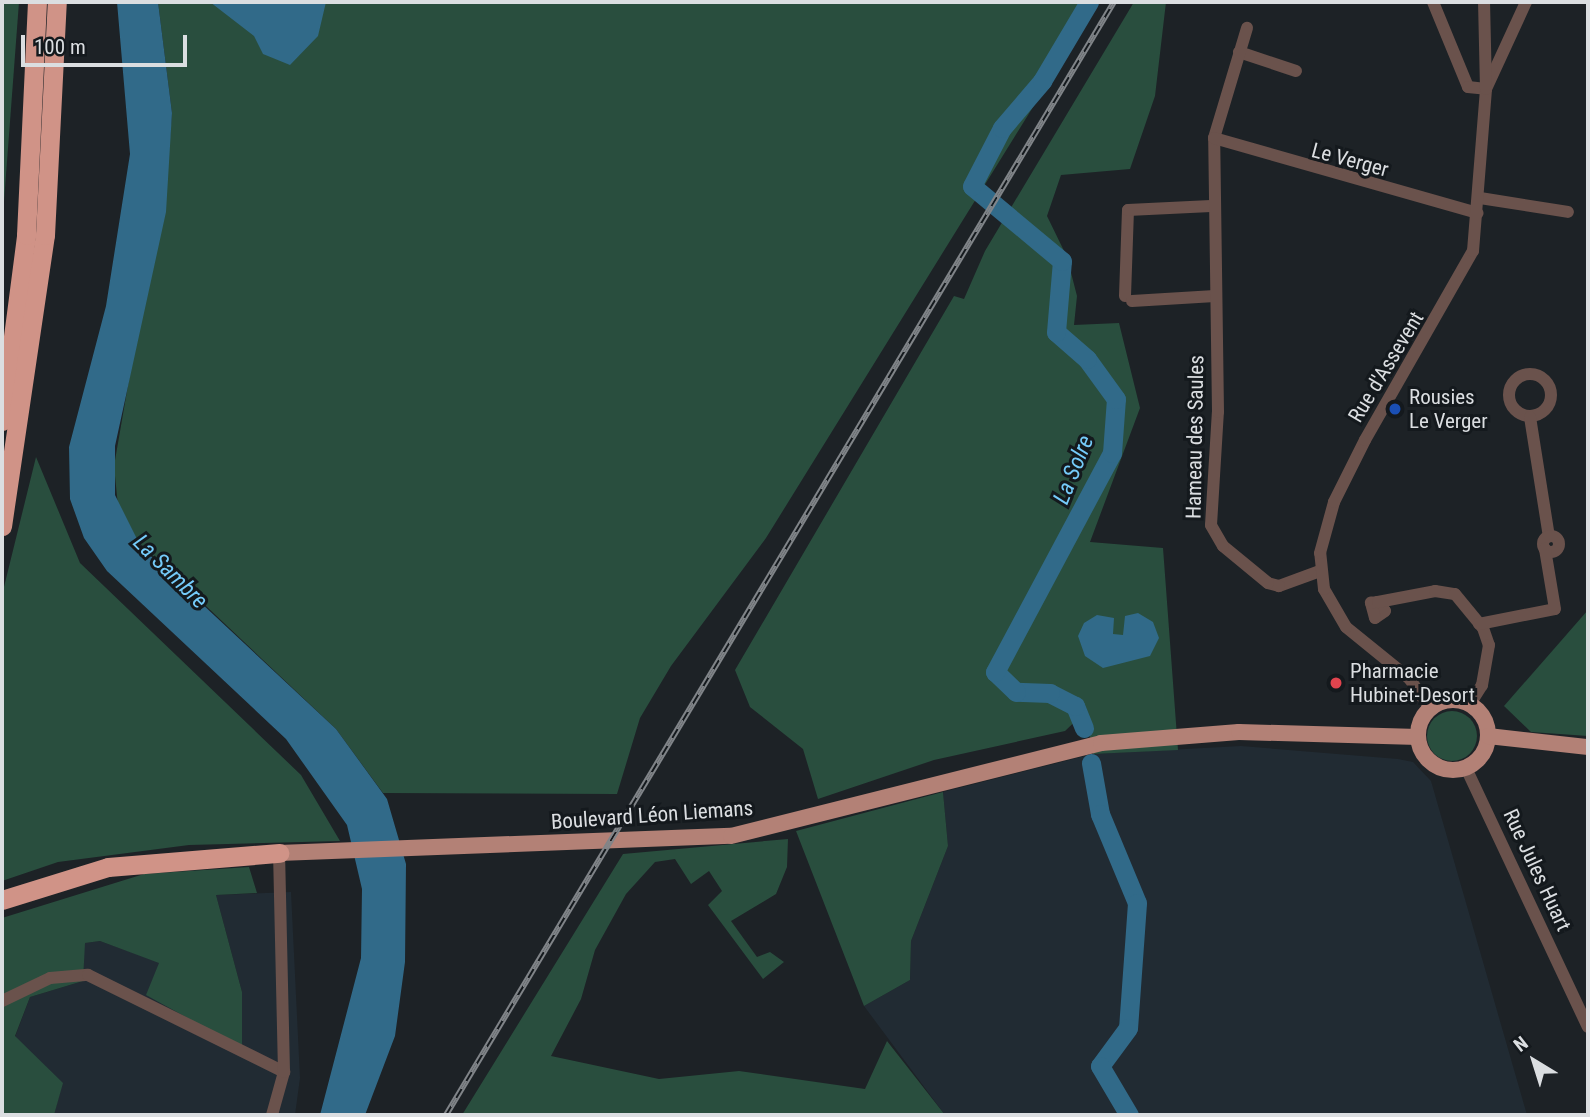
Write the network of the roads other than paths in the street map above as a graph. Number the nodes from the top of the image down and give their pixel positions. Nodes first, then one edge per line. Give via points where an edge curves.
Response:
1 (37, 2) edge
2 (57, 2) edge
3 (1433, 2) edge
4 (1484, 2) edge
5 (1527, 2) edge
6 (1247, 29) dead end
7 (1240, 52) junction
8 (1296, 71) dead end
9 (1486, 89) junction
10 (1214, 138) junction
11 (1480, 198) junction
12 (1210, 206) junction
13 (1568, 212) dead end
14 (1478, 213) junction
15 (1216, 296) junction
16 (1530, 417) dead end
17 (2, 421) edge
18 (2, 526) edge
19 (1320, 571) junction
20 (1378, 601) dead end
21 (1479, 624) junction
22 (1470, 704) junction
23 (1430, 708) junction
24 (1488, 736) junction
25 (1418, 737) junction
26 (1588, 747) edge
27 (1466, 768) junction
28 (279, 853) junction
29 (2, 900) edge
30 (2, 1001) edge
31 (1588, 1027) edge
32 (284, 1072) junction
33 (272, 1115) edge

1 - 17 highway via 26,235
2 - 18 highway via 45,235
3 - 9 street via 1468,87
4 - 9 street, Rue d'Assevent
5 - 9 street
6 - 7 street
7 - 8 street
7 - 10 street
9 - 11 street, Rue d'Assevent
10 - 12 street
10 - 14 street, Le Verger
11 - 13 street
11 - 14 street, Rue d'Assevent
12 - 15 street
12 - 15 street via 1128,210 1128,298
14 - 19 street, Rue d'Assevent via 1469,261 1334,502
15 - 19 street, Hameau des Saules via 1218,412 1211,524 1223,546 1268,583 1279,586
16 - 21 street via 1555,609
19 - 23 street via 1346,627 1410,679
20 - 21 street via 1448,590
21 - 22 street via 1487,635 1488,661
22 - 23 main road via 1451,700
22 - 24 main road via 1484,718
23 - 25 main road
24 - 26 main road
24 - 27 main road via 1483,754
25 - 27 main road via 1433,764
25 - 28 main road, Boulevard Léon Liemans via 1239,732 1101,743 993,765 769,830 594,843
27 - 31 street, Rue Jules Huart
28 - 29 highway, Boulevard Léon Liemans via 177,857 88,872
28 - 32 street
30 - 32 street via 50,978 88,975
32 - 33 street

